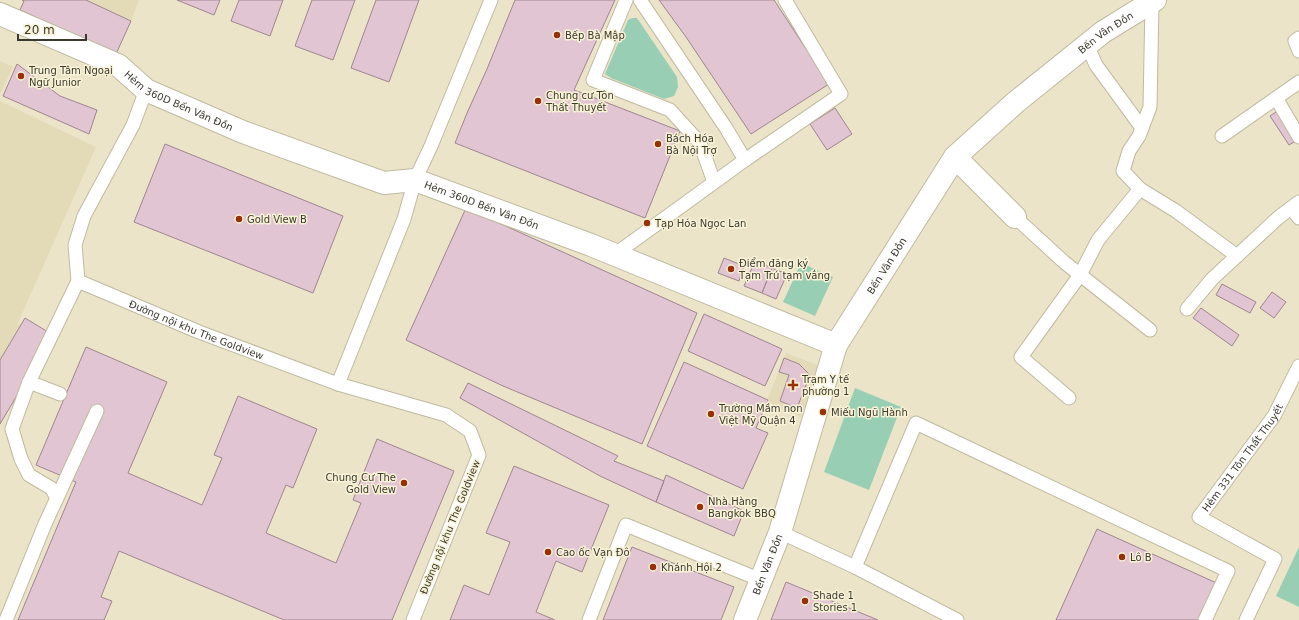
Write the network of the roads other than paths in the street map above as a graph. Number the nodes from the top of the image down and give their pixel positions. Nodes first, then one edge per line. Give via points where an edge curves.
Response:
1 (492, 0) edge
2 (626, 0) edge
3 (640, 0) edge
4 (785, 0) edge
5 (1153, 1) edge
6 (0, 14) edge
7 (1299, 38) edge
8 (1088, 45) junction
9 (1299, 52) edge
10 (1299, 82) edge
11 (146, 90) junction
12 (1276, 98) junction
13 (1142, 128) junction
14 (1222, 136) dead end
15 (1299, 137) edge
16 (954, 157) junction
17 (745, 160) junction
18 (415, 180) junction
19 (714, 182) junction
20 (1140, 189) junction
21 (1296, 209) edge
22 (1015, 217) joint
23 (614, 255) junction
24 (1237, 256) junction
25 (1080, 275) junction
26 (78, 281) junction
27 (1187, 309) dead end
28 (1150, 330) dead end
29 (836, 345) junction
30 (1299, 366) edge
31 (29, 382) junction
32 (338, 384) junction
33 (60, 394) dead end
34 (1069, 398) dead end
35 (97, 411) dead end
36 (56, 498) junction
37 (780, 532) junction
38 (855, 567) junction
39 (761, 580) junction
40 (6, 620) edge
41 (413, 620) edge
42 (589, 620) edge
43 (745, 620) edge
44 (957, 620) edge
45 (1205, 620) edge
46 (1246, 620) edge

1 - 18 lane
2 - 19 lane via 593,80 670,110 700,143
3 - 17 lane
4 - 17 lane via 841,94
5 - 8 street, Bến Vân Đồn via 1103,32
5 - 13 lane via 1150,107
6 - 11 street, Hẻm 360D Bến Vân Đồn via 118,65
7 - 9 lane via 1295,41
8 - 13 lane via 1096,65
8 - 16 street, Bến Vân Đồn via 1016,102
10 - 12 lane
11 - 18 street, Hẻm 360D Bến Vân Đồn via 243,132 384,183
11 - 26 lane via 133,125 84,216 75,245
12 - 14 lane
12 - 15 lane
13 - 20 lane via 1129,151 1123,171
16 - 22 street
16 - 29 street, Bến Vân Đồn
17 - 19 lane
18 - 23 street, Hẻm 360D Bến Vân Đồn
18 - 32 lane via 404,219
19 - 23 lane
20 - 24 lane via 1176,211
20 - 25 lane via 1098,240
21 - 24 lane via 1279,217
22 - 25 lane
23 - 29 street, Hẻm 360D Bến Vân Đồn
24 - 27 lane
25 - 28 lane
25 - 34 lane via 1021,357
26 - 31 lane
26 - 32 lane, Đường nội khu The Goldview via 199,332
29 - 37 street, Bến Vân Đồn
30 - 46 lane, Hẻm 331 Tôn Thất Thuyết via 1274,416 1199,517 1275,559
31 - 33 lane
31 - 36 lane via 12,429 29,475 51,488
32 - 41 lane, Đường nội khu The Goldview via 446,415 470,431 479,456
35 - 36 lane
36 - 40 lane
37 - 38 lane
37 - 39 street, Bến Vân Đồn
38 - 44 lane
38 - 45 lane via 916,423 1228,572
39 - 42 lane via 626,525
39 - 43 street, Bến Vân Đồn

